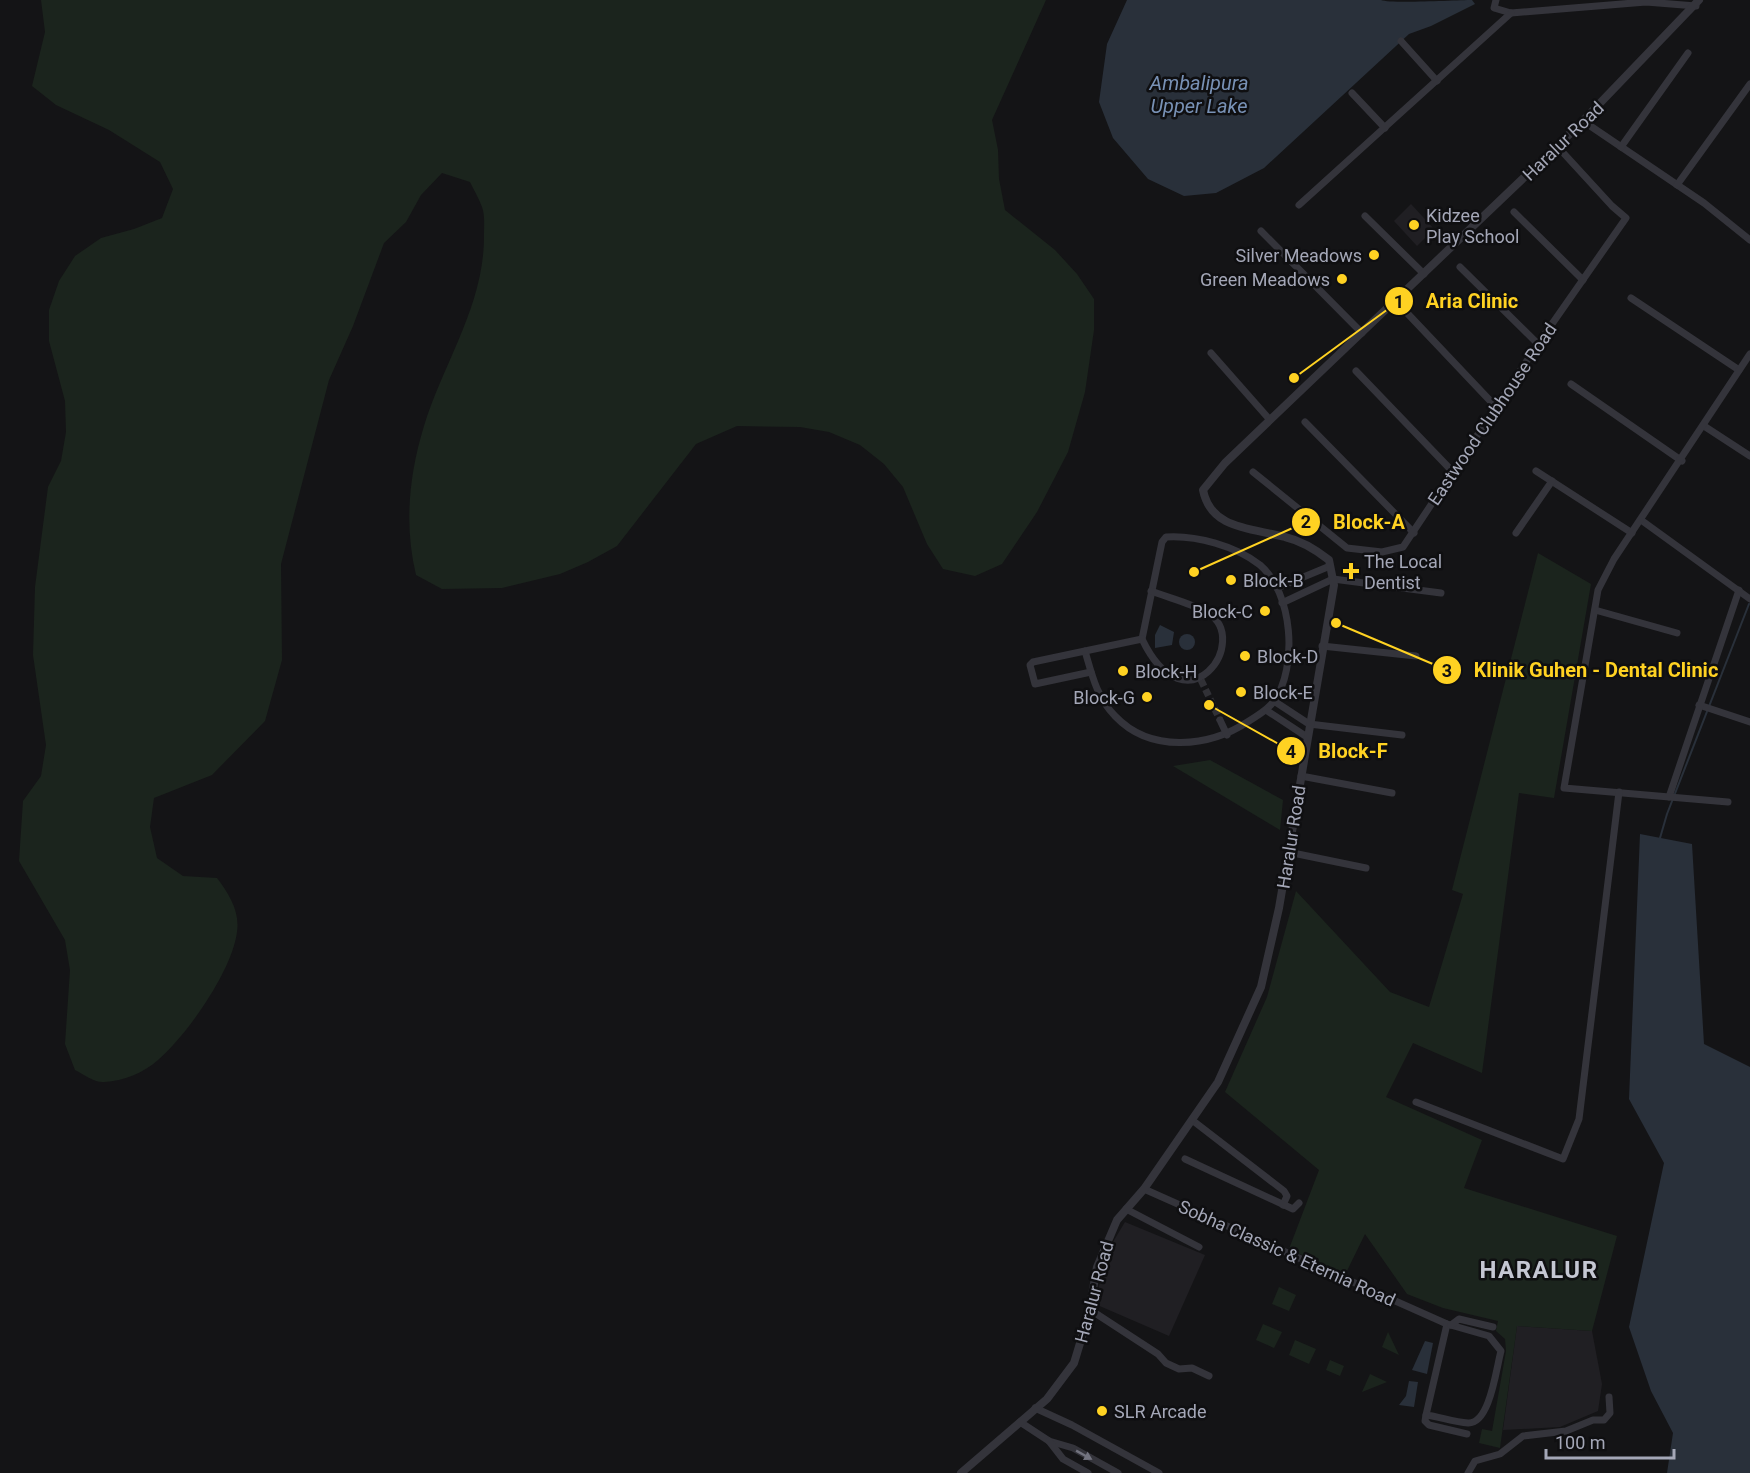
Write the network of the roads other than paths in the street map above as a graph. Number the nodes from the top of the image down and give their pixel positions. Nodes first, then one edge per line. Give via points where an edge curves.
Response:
1 (1496, 0) edge
2 (1611, 2) edge
3 (1698, 3) edge
4 (1511, 13) junction
5 (1401, 41) dead end
6 (1688, 53) dead end
7 (1437, 81) junction
8 (1750, 84) edge
9 (1352, 93) dead end
10 (1583, 121) junction
11 (1385, 128) junction
12 (1557, 146) junction
13 (1621, 147) junction
14 (1677, 185) junction
15 (1299, 206) dead end
16 (1514, 212) dead end
17 (1365, 216) dead end
18 (1261, 231) dead end
19 (1750, 240) edge
20 (1460, 267) dead end
21 (1424, 274) junction
22 (1583, 280) junction
23 (1631, 298) dead end
24 (1408, 314) dead end
25 (1362, 333) junction
26 (1538, 344) junction
27 (1211, 353) dead end
28 (1750, 354) edge
29 (1739, 370) junction
30 (1356, 371) dead end
31 (1571, 384) dead end
32 (1497, 408) junction
33 (1270, 420) junction
34 (1305, 422) dead end
35 (1704, 426) junction
36 (1750, 456) edge
37 (1682, 461) junction
38 (1536, 471) dead end
39 (1254, 472) dead end
40 (1453, 472) junction
41 (1552, 481) junction
42 (1641, 520) junction
43 (1414, 533) junction
44 (1516, 533) dead end
45 (1632, 533) junction
46 (1330, 566) junction
47 (1333, 579) junction
48 (1277, 588) junction
49 (1739, 590) junction
50 (1151, 591) junction
51 (1441, 593) dead end
52 (1750, 599) edge
53 (1282, 603) junction
54 (1595, 610) junction
55 (1677, 633) dead end
56 (1142, 639) junction
57 (1322, 646) junction
58 (1085, 651) junction
59 (1416, 656) dead end
60 (1090, 672) junction
61 (1274, 701) junction
62 (1702, 706) junction
63 (1266, 710) junction
64 (1220, 720) tunnel mouth
65 (1750, 722) edge
66 (1309, 724) junction
67 (1227, 735) junction
68 (1402, 735) dead end
69 (1307, 737) junction
70 (1301, 776) junction
71 (1619, 792) junction
72 (1392, 793) dead end
73 (1672, 797) junction
74 (1728, 802) dead end
75 (1288, 852) junction
76 (1366, 868) dead end
77 (1416, 1102) dead end
78 (1192, 1120) junction
79 (1185, 1159) dead end
80 (1144, 1189) junction
81 (1299, 1203) dead end
82 (1283, 1205) junction
83 (1126, 1209) junction
84 (1199, 1247) dead end
85 (1089, 1309) junction
86 (1449, 1324) junction
87 (1493, 1327) dead end
88 (1209, 1376) dead end
89 (1609, 1397) dead end
90 (1035, 1408) junction
91 (1426, 1414) junction
92 (1020, 1422) junction
93 (1467, 1434) dead end
94 (1049, 1441) junction
95 (961, 1473) edge
96 (1088, 1473) edge
97 (1118, 1473) edge
98 (1159, 1473) edge
99 (1468, 1473) edge

1 - 4 street via 1494,8
2 - 3 street
2 - 4 street
3 - 10 street, Haralur Road
4 - 7 street
5 - 7 street
6 - 13 street
7 - 11 street
8 - 14 street
9 - 11 street
10 - 12 street, Haralur Road
10 - 13 street
11 - 15 street
12 - 21 street, Haralur Road
12 - 22 street, Eastwood Clubhouse Road via 1626,218
13 - 14 street
14 - 19 street
16 - 22 street
17 - 21 street
18 - 25 street
20 - 26 street
21 - 25 street, Haralur Road
22 - 26 street, Eastwood Clubhouse Road
23 - 29 street
24 - 32 street
25 - 33 street, Haralur Road
26 - 32 street, Eastwood Clubhouse Road
27 - 33 street
28 - 29 street
29 - 35 street
30 - 40 street
31 - 37 street
32 - 40 street, Eastwood Clubhouse Road
33 - 46 street, Haralur Road via 1203,490 1206,505 1221,520 1310,546 1329,560
34 - 43 street
35 - 36 street
35 - 37 street
37 - 42 street
38 - 41 street
39 - 43 street, Eastwood Clubhouse Road via 1347,548 1382,552 1403,547
40 - 43 street, Eastwood Clubhouse Road
41 - 44 street
41 - 45 street
42 - 45 street
42 - 49 street
45 - 54 street via 1605,574
46 - 47 street, Haralur Road
46 - 48 street
47 - 51 street
47 - 53 street
47 - 57 street, Haralur Road
48 - 50 street via 1261,566 1235,550 1166,537
48 - 53 street
49 - 52 street
49 - 62 street
50 - 56 street
50 - 56 street via 1209,613 1222,635 1222,652 1216,665 1201,679 1187,681 1174,678 1152,659
53 - 61 street via 1290,636 1288,663
54 - 55 street
54 - 71 street via 1564,788
56 - 58 street
57 - 59 street
57 - 66 street, Haralur Road
58 - 60 street
58 - 60 street via 1033,662 1032,681 1035,684
60 - 67 street via 1102,701 1117,718 1140,733 1167,742 1199,742
61 - 63 street
61 - 66 street
62 - 65 street
62 - 73 street
63 - 67 street
63 - 69 street
64 - 67 street
66 - 68 street
66 - 69 street, Haralur Road
69 - 70 street, Haralur Road
70 - 72 street
70 - 75 street, Haralur Road
71 - 73 street
71 - 77 street via 1579,1119 1563,1159
73 - 74 street
75 - 76 street
75 - 78 street, Haralur Road via 1261,987 1218,1082
78 - 80 street, Haralur Road
78 - 82 street via 1284,1191 1287,1196
79 - 82 street
80 - 83 street, Haralur Road
80 - 86 street, Sobha Classic & Eternia Road
81 - 82 street via 1295,1209
83 - 84 street
83 - 85 street, Haralur Road via 1116,1220 1105,1245
85 - 88 street via 1166,1363
85 - 90 street, Haralur Road via 1074,1363 1047,1400
86 - 87 street via 1459,1320
86 - 91 street
86 - 91 street, Sobha Classic & Eternia Road via 1489,1336 1501,1351 1482,1418 1474,1422
89 - 99 street via 1610,1413 1604,1420 1593,1420 1566,1431 1523,1436 1500,1454 1475,1461
90 - 92 street, Haralur Road
90 - 98 street
91 - 93 street via 1429,1425
92 - 94 street
92 - 95 street, Haralur Road
94 - 96 street via 1064,1459
94 -> 97 street via 1072,1448

